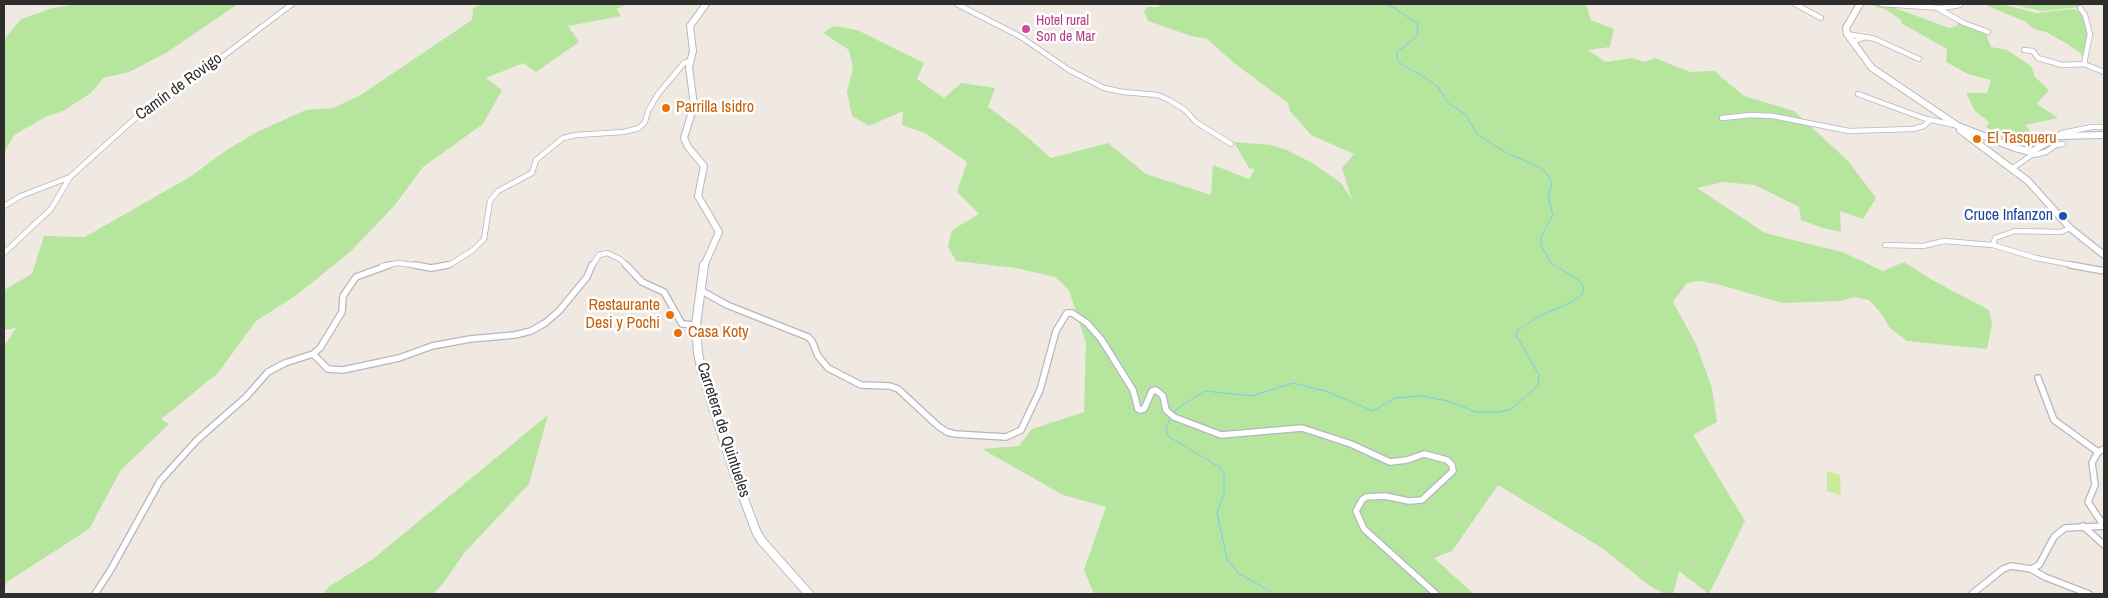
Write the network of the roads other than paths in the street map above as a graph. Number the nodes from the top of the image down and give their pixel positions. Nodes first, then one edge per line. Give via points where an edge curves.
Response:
1 (292, 4) edge
2 (706, 4) edge
3 (956, 4) edge
4 (1795, 4) edge
5 (1860, 4) edge
6 (1881, 4) edge
7 (1960, 5) dead end
8 (1937, 7) junction
9 (2080, 8) dead end
10 (1821, 18) dead end
11 (1988, 32) dead end
12 (1847, 34) junction
13 (1866, 37) junction
14 (1852, 42) junction
15 (2024, 50) dead end
16 (1919, 59) dead end
17 (690, 61) junction
18 (2084, 64) junction
19 (2104, 72) edge
20 (1858, 94) dead end
21 (1722, 118) dead end
22 (1930, 120) junction
23 (1958, 126) junction
24 (2104, 127) edge
25 (2104, 135) edge
26 (2058, 136) junction
27 (1231, 144) dead end
28 (2063, 144) dead end
29 (2032, 153) junction
30 (2013, 168) junction
31 (70, 177) junction
32 (4, 206) edge
33 (2070, 228) junction
34 (1993, 244) junction
35 (1885, 245) dead end
36 (4, 253) edge
37 (2104, 254) edge
38 (2104, 271) edge
39 (702, 292) junction
40 (696, 325) junction
41 (313, 354) junction
42 (2038, 378) dead end
43 (2104, 449) edge
44 (2098, 452) junction
45 (2084, 526) junction
46 (2104, 526) edge
47 (2104, 545) edge
48 (2031, 569) junction
49 (95, 594) edge
50 (809, 594) edge
51 (1436, 594) edge
52 (1972, 594) edge
53 (2089, 594) edge

1 - 31 street, Camín de Rovigo via 172,96 142,112
2 - 17 street, Carretera de Quintueles via 690,26 693,51
3 - 27 street via 1020,37 1069,70 1104,88 1158,95 1169,100
4 - 10 street
5 - 12 street via 1847,24
6 - 8 street
7 - 8 street
8 - 11 street
9 - 18 street via 2090,34
12 - 13 street
12 - 14 street
13 - 14 street
13 - 16 street
14 - 23 street via 1872,68
15 - 18 street via 2062,65
17 - 39 street, Carretera de Quintueles via 694,105 684,138 704,166 698,196 719,232 704,267
17 - 41 street via 684,63 658,94 639,128 564,138 536,160 532,173 498,191 490,201 484,239 473,250 441,267 398,263 356,276 343,296 342,312
18 - 19 street
20 - 22 street
21 - 22 street via 1773,116 1849,130 1913,129
22 - 23 street
23 - 29 street
23 - 30 street
24 - 26 street
25 - 26 street
26 - 29 street
28 - 29 street via 2046,152
29 - 30 street
30 - 33 street
31 - 32 street, Camín de Rovigo
31 - 36 street, Camín de Rovigo via 51,209
33 - 34 street via 2040,234 2015,231 1995,238
33 - 37 street
34 - 35 street via 1944,241 1923,246
34 - 38 street via 2036,258
39 - 40 street, Carretera de Quintueles
39 - 51 street via 727,306 808,338 828,368 862,385 898,389 947,432 1006,437 1021,430 1040,390 1056,331 1067,313 1072,313 1087,323 1119,364 1134,390 1140,410 1156,390 1163,396 1166,410 1172,416 1221,435 1302,428 1351,444 1390,462 1424,454 1446,460 1453,471 1422,500 1366,497 1356,511 1364,529
40 - 41 street via 682,324 664,292 642,282 620,260 607,253 595,259 587,277 559,311 531,331 515,336 432,346 399,358 343,370 328,369
40 - 50 street, Carretera de Quintueles via 702,372 734,475 756,531
41 - 49 street via 268,372 246,397 197,440 160,481
42 - 44 street via 2054,420
43 - 44 street
44 - 46 street via 2092,462 2095,485 2088,502
45 - 46 street
45 - 47 street
45 - 48 street via 2069,527 2059,532 2039,565
48 - 52 street via 2011,566 2003,569
48 - 53 street

